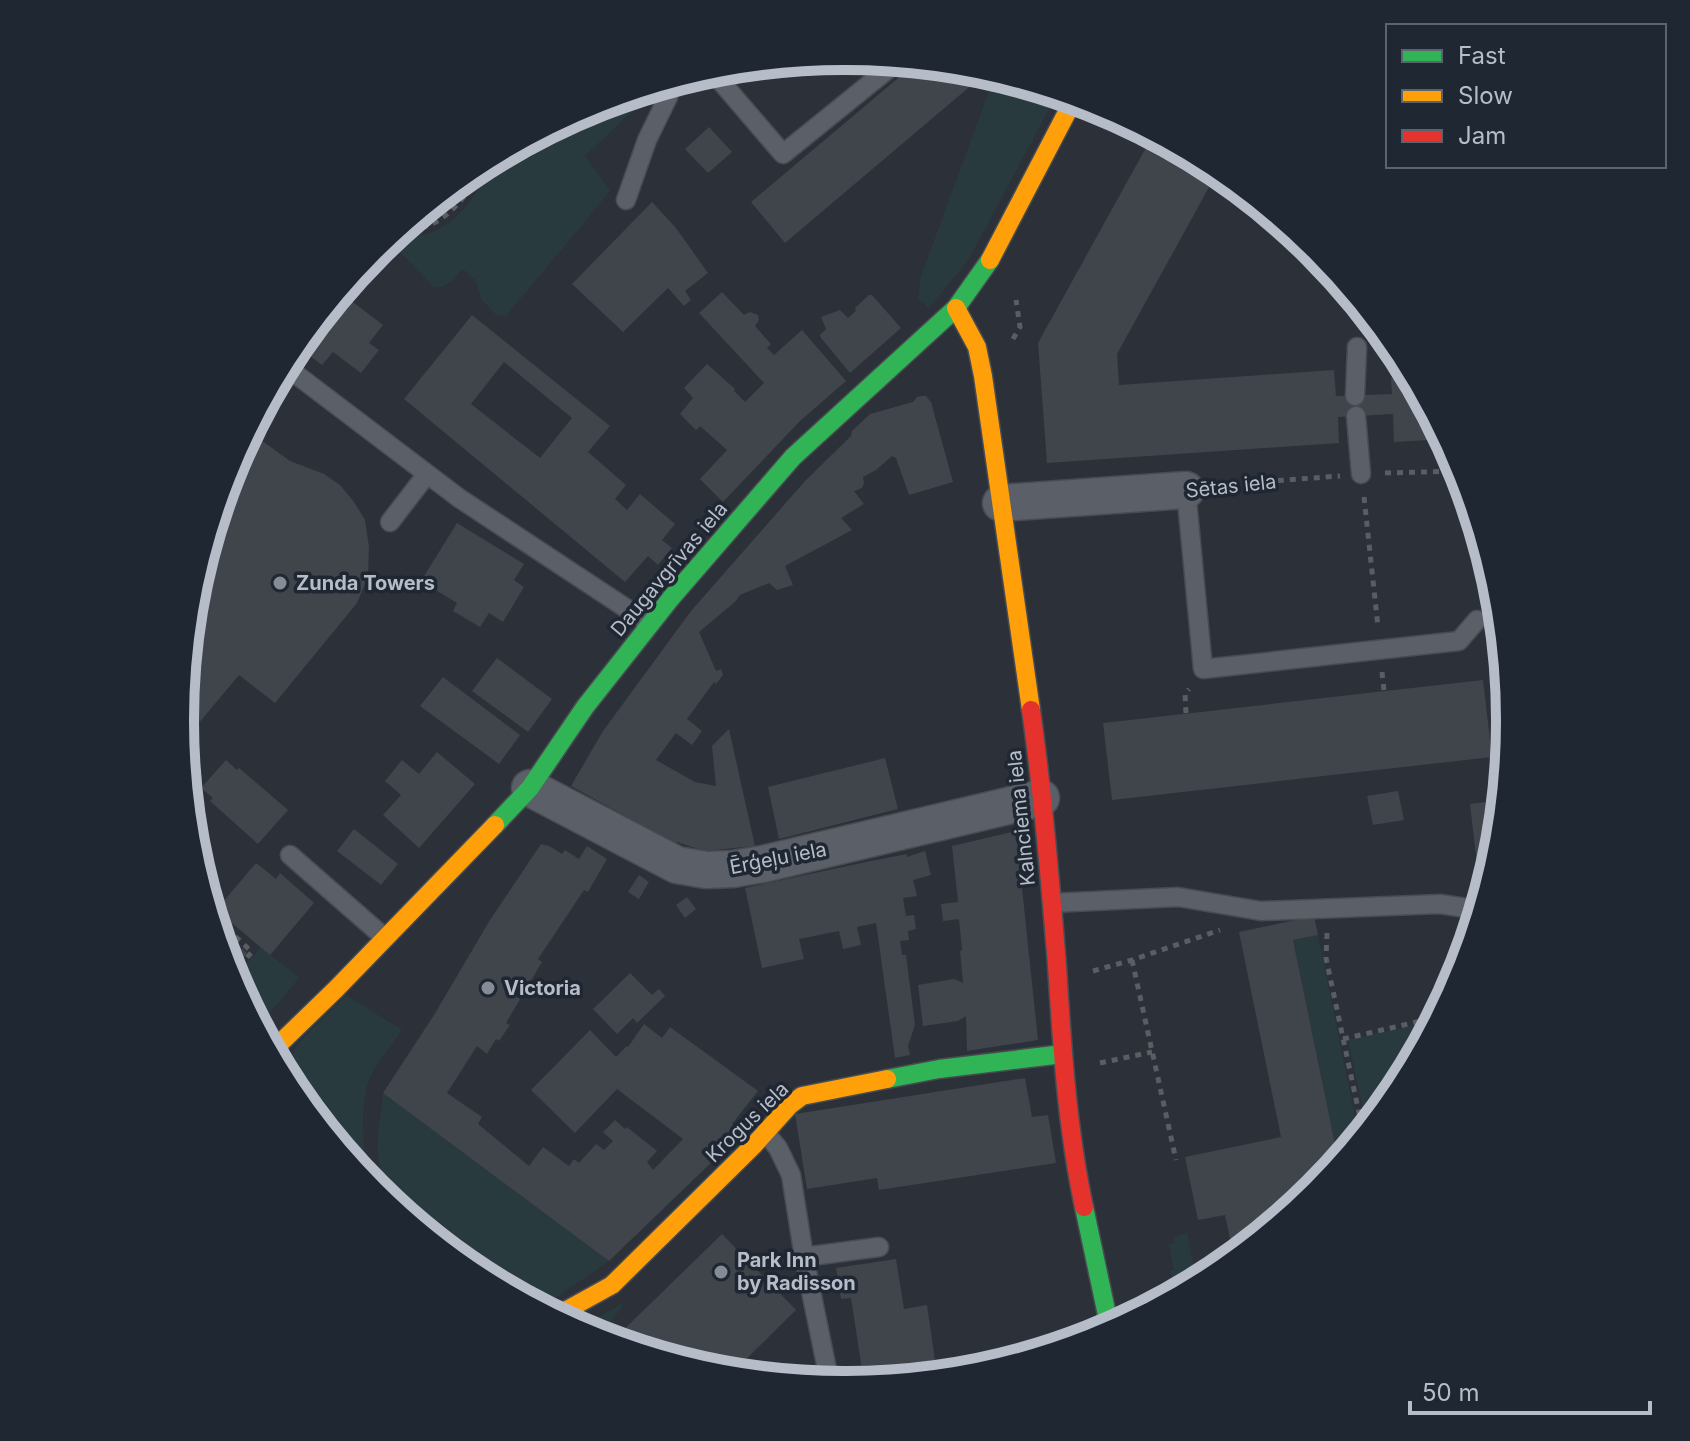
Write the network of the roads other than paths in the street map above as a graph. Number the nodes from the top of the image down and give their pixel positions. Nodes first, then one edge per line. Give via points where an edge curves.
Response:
1 (886, 71) edge
2 (721, 82) edge
3 (668, 95) edge
4 (1068, 110) edge
5 (626, 200) dead end
6 (956, 308) junction
7 (1357, 347) dead end
8 (295, 374) edge
9 (1355, 396) dead end
10 (1356, 416) dead end
11 (427, 474) junction
12 (1361, 474) road end
13 (1186, 490) joint
14 (1001, 503) junction
15 (390, 522) dead end
16 (1477, 620) dead end
17 (650, 624) junction
18 (530, 788) junction
19 (1041, 798) junction
20 (290, 855) dead end
21 (1052, 903) junction
22 (1467, 908) edge
23 (385, 938) junction
24 (280, 1043) edge
25 (1063, 1054) junction
26 (765, 1132) junction
27 (879, 1247) dead end
28 (804, 1257) junction
29 (569, 1309) edge
30 (1107, 1315) edge
31 (827, 1371) edge

1 - 2 lane via 783,154
3 - 5 lane
4 - 6 street, Daugavgrīvas iela via 989,261
6 - 14 street, Kalnciema iela via 977,347
6 - 17 street, Daugavgrīvas iela via 793,457
7 - 9 lane
8 - 11 lane
10 - 12 lane
11 - 15 lane
11 - 17 lane
13 - 14 street, Sētas iela
13 - 16 lane via 1203,669 1459,641
14 - 19 street, Kalnciema iela
17 - 18 street, Daugavgrīvas iela
18 - 19 street, Ērģeļu iela via 654,855 706,870 763,864 961,811
18 - 23 street, Daugavgrīvas iela
19 - 21 street, Kalnciema iela
20 - 23 lane
21 - 22 lane via 1178,897 1261,911 1440,904
21 - 25 street, Kalnciema iela
23 - 24 street, Daugavgrīvas iela
25 - 26 street, Krogus iela via 939,1069 816,1092 790,1105
25 - 30 street, Kalnciema iela via 1077,1173
26 - 28 lane via 791,1175
26 - 29 street, Krogus iela via 612,1285
27 - 28 lane
28 - 31 lane

